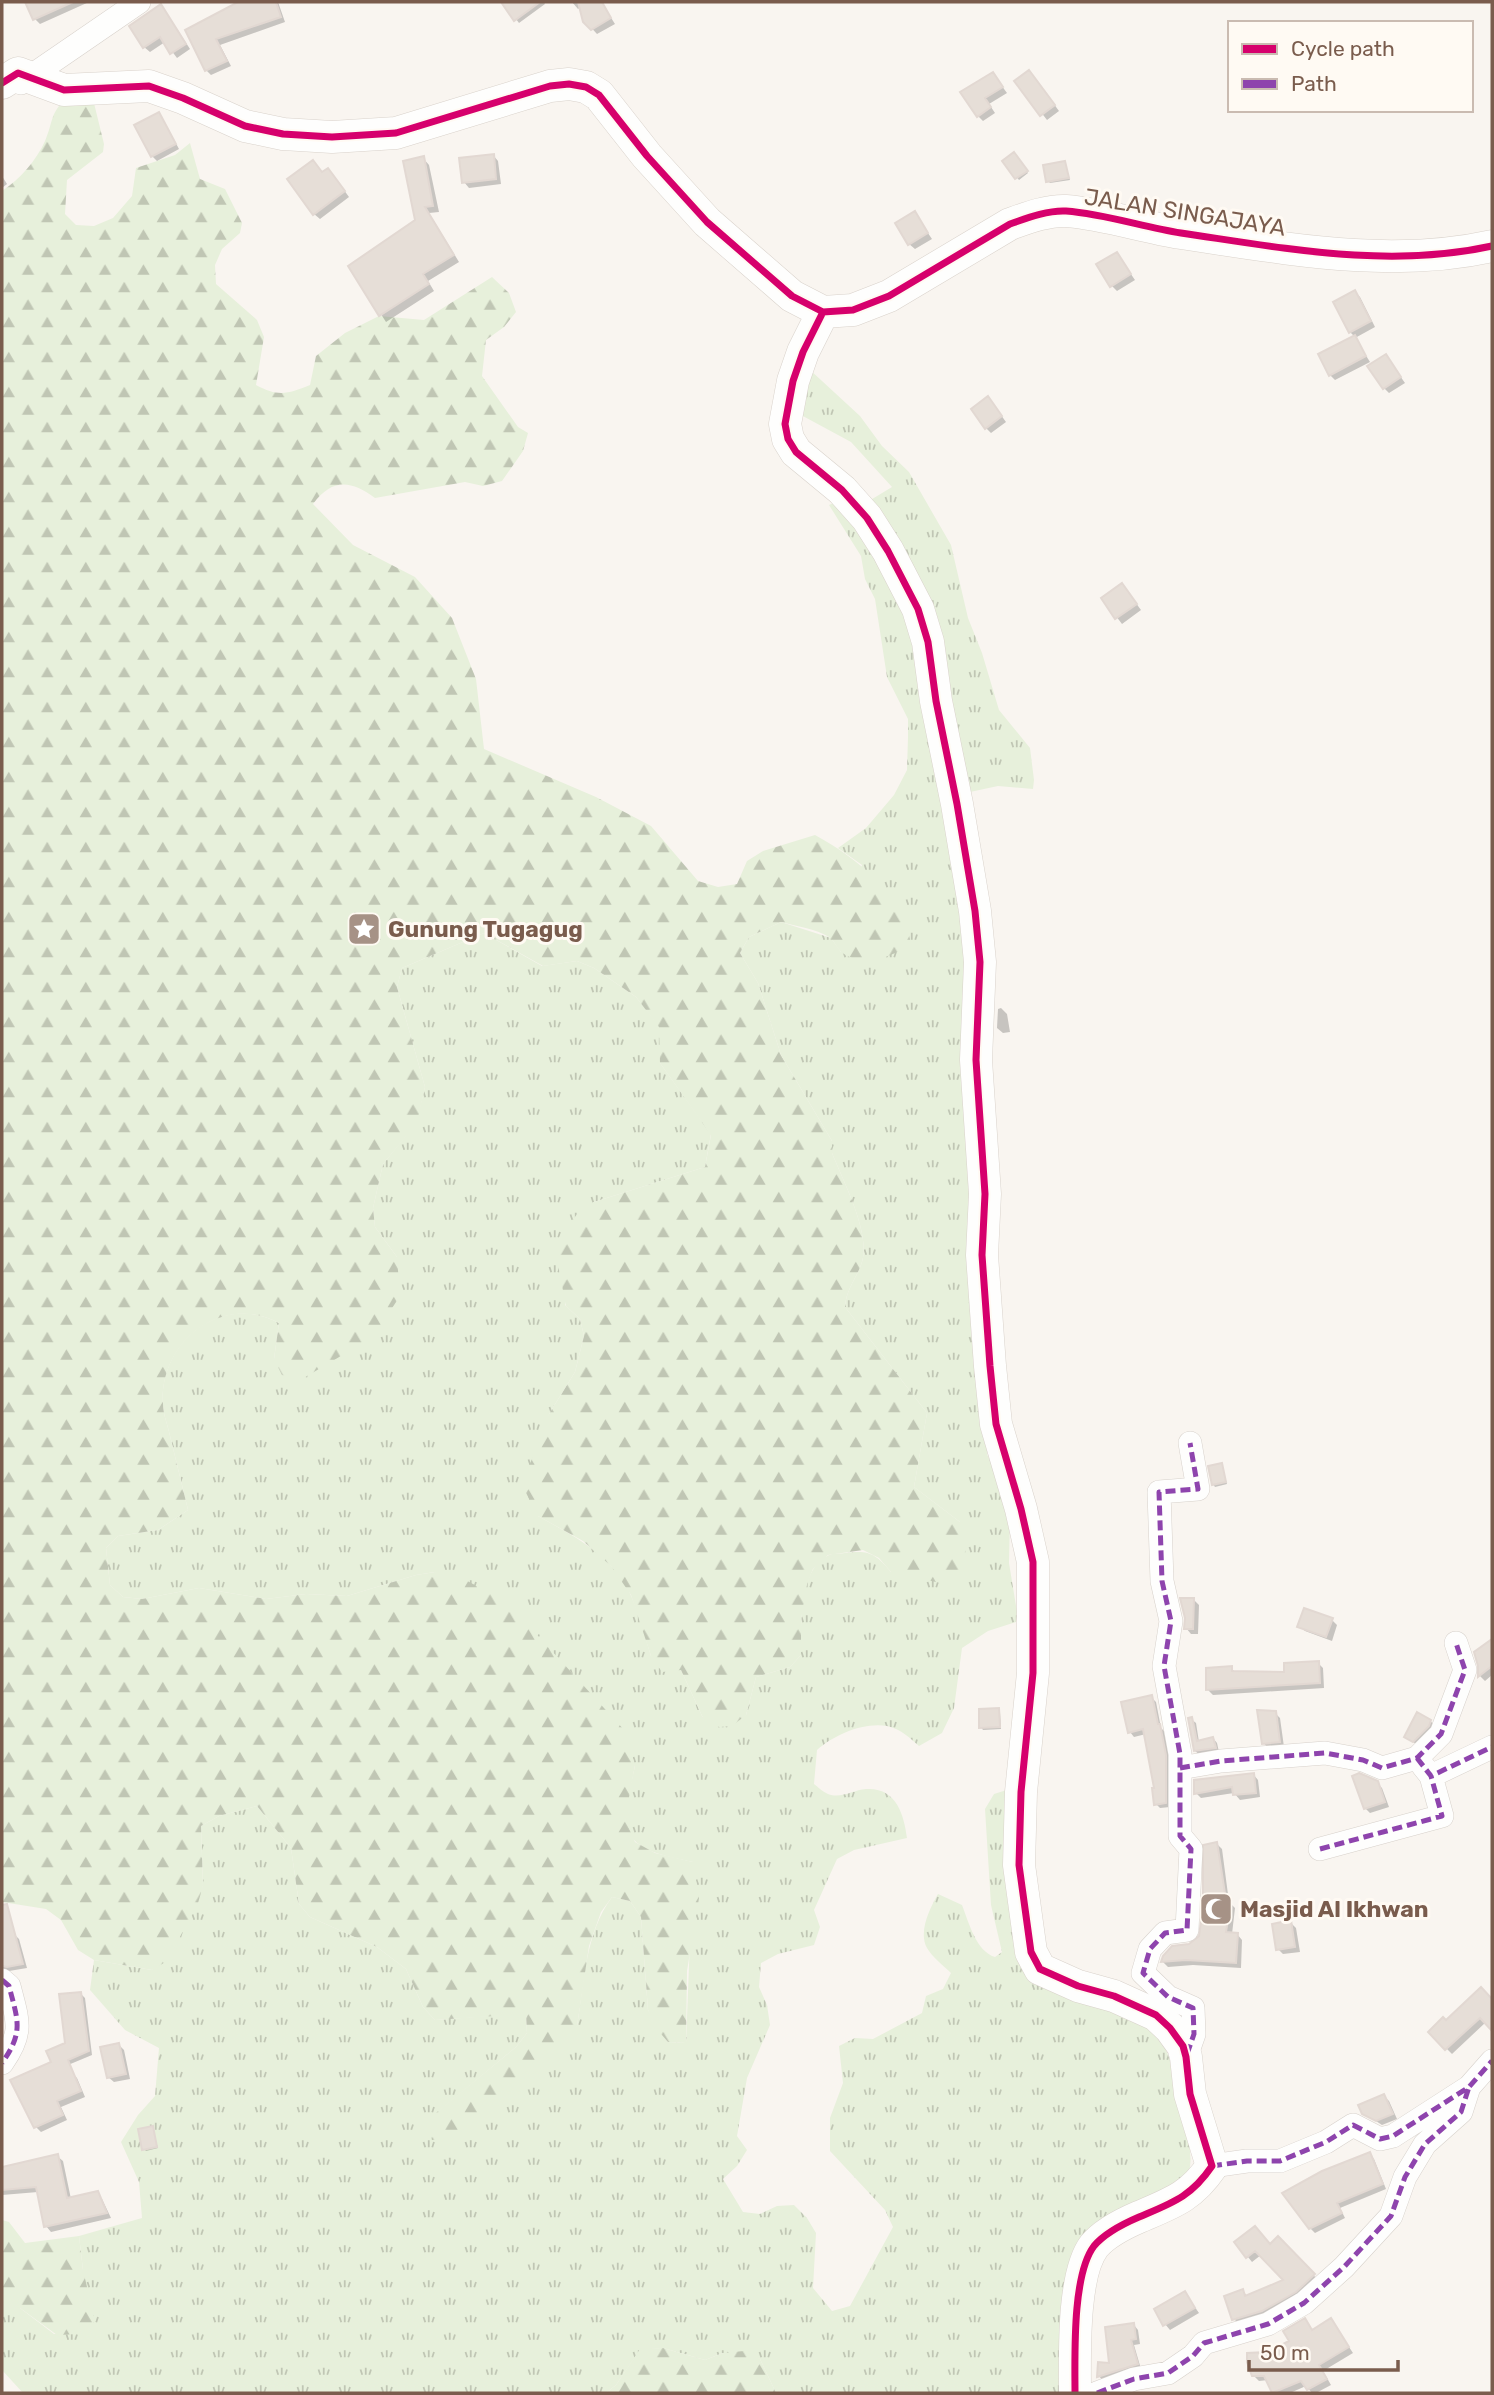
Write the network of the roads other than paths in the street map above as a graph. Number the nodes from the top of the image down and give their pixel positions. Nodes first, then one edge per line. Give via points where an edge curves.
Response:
1 (139, 2) edge
2 (16, 80) edge
3 (2, 97) edge
4 (1492, 246) edge
5 (823, 312) junction
6 (1190, 1443) dead end
7 (1455, 1643) dead end
8 (1492, 1746) edge
9 (1424, 1767) junction
10 (1180, 1768) junction
11 (1320, 1849) dead end
12 (2, 1980) edge
13 (1186, 2057) junction
14 (1492, 2061) edge
15 (2, 2063) edge
16 (1469, 2087) junction
17 (1212, 2166) junction
18 (1075, 2393) edge
19 (1097, 2393) edge

1 - 2 street
2 - 3 street
2 - 5 street via 64,90 149,86 245,126 332,137 396,133 550,86 586,88 610,107 707,222 792,296
4 - 5 street, JALAN SINGAJAYA via 1405,256 1331,254 1065,211 1010,224 888,296 853,310
5 - 13 street via 793,381 785,424 788,439 796,452 867,518 918,609 928,642 975,911 980,962 976,1060 985,1194 982,1255 990,1366 996,1424 1033,1562 1033,1673 1019,1865 1031,1952 1040,1969 1156,2015 1178,2039
6 - 10 street via 1198,1489 1159,1492 1162,1581 1171,1621 1164,1667
7 - 9 street via 1465,1670
8 - 9 street
9 - 10 street via 1382,1768 1325,1753
9 - 11 street via 1442,1816
10 - 13 street via 1180,1836 1191,1849 1187,1930 1165,1933 1150,1949 1143,1973 1168,1997 1193,2008 1194,2034
12 - 15 street via 9,1986 18,2028
13 - 17 street via 1190,2094
14 - 16 street
16 - 17 street via 1393,2136 1380,2139 1353,2126 1280,2161
16 - 19 street via 1461,2112 1425,2144 1405,2176 1391,2216 1304,2303 1268,2324 1204,2343 1168,2373
17 - 18 street via 1187,2195 1133,2220 1094,2246 1083,2273 1076,2319

